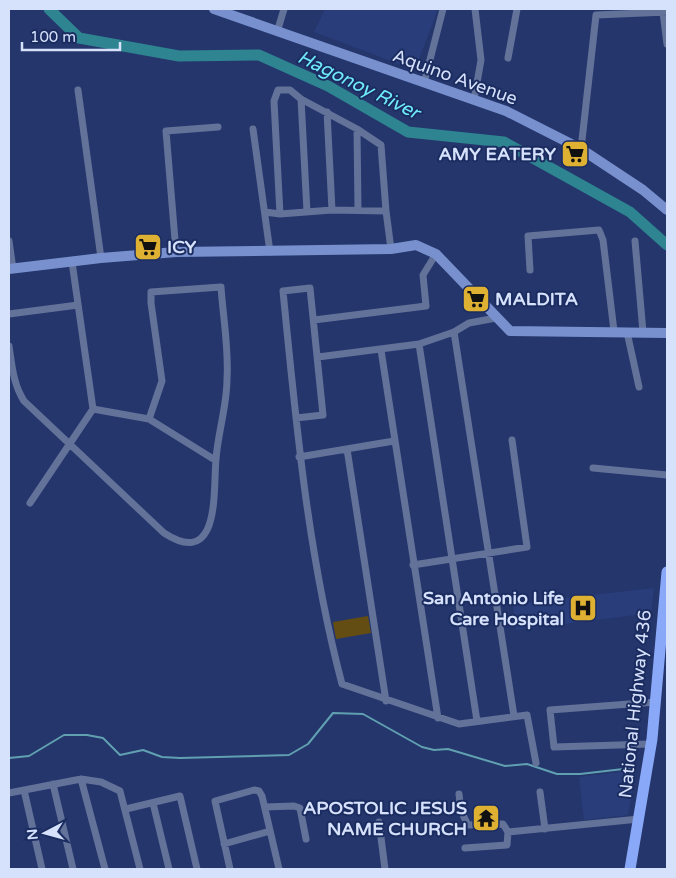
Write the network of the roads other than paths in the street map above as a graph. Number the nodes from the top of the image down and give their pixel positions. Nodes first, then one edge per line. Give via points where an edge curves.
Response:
1 (214, 9) edge
2 (284, 9) edge
3 (443, 9) edge
4 (476, 9) edge
5 (517, 9) edge
6 (231, 11) edge
7 (665, 12) edge
8 (278, 29) junction
9 (667, 44) edge
10 (508, 58) dead end
11 (424, 83) junction
12 (78, 90) dead end
13 (301, 99) junction
14 (474, 100) junction
15 (327, 112) junction
16 (218, 127) dead end
17 (253, 129) dead end
18 (357, 129) junction
19 (581, 149) junction
20 (332, 210) junction
21 (358, 210) junction
22 (667, 210) edge
23 (386, 211) junction
24 (265, 212) junction
25 (307, 212) junction
26 (280, 214) junction
27 (9, 241) edge
28 (636, 241) dead end
29 (391, 249) junction
30 (176, 252) junction
31 (270, 252) junction
32 (436, 254) junction
33 (101, 258) junction
34 (72, 262) junction
35 (11, 269) edge
36 (530, 270) dead end
37 (78, 305) junction
38 (9, 314) edge
39 (496, 318) junction
40 (314, 320) junction
41 (614, 331) junction
42 (454, 332) junction
43 (627, 332) junction
44 (643, 332) junction
45 (667, 333) edge
46 (419, 344) junction
47 (9, 346) edge
48 (381, 350) junction
49 (318, 357) junction
50 (639, 388) dead end
51 (93, 408) junction
52 (296, 418) junction
53 (149, 419) junction
54 (512, 440) dead end
55 (394, 441) junction
56 (71, 444) junction
57 (347, 449) junction
58 (299, 456) junction
59 (216, 460) junction
60 (593, 468) dead end
61 (667, 476) edge
62 (30, 503) dead end
63 (488, 554) junction
64 (452, 559) junction
65 (413, 565) junction
66 (667, 572) edge
67 (386, 701) junction
68 (656, 702) junction
69 (514, 716) junction
70 (438, 718) junction
71 (477, 721) junction
72 (651, 744) junction
73 (536, 763) dead end
74 (81, 779) junction
75 (52, 784) junction
76 (24, 790) junction
77 (540, 792) dead end
78 (9, 793) edge
79 (459, 794) dead end
80 (153, 803) junction
81 (265, 807) junction
82 (126, 809) junction
83 (639, 819) junction
84 (379, 822) dead end
85 (545, 828) junction
86 (270, 831) junction
87 (508, 832) junction
88 (306, 839) dead end
89 (224, 844) junction
90 (465, 848) dead end
91 (42, 869) edge
92 (73, 869) edge
93 (104, 869) edge
94 (140, 869) edge
95 (169, 869) edge
96 (197, 869) edge
97 (230, 869) edge
98 (279, 869) edge
99 (385, 869) edge
100 (630, 869) edge

1 - 6 street, Aquino Avenue
2 - 8 street
3 - 11 street
4 - 14 street via 481,60
5 - 10 street
6 - 8 street, Aquino Avenue
7 - 9 street
7 - 19 street via 596,15
8 - 11 street, Aquino Avenue
11 - 14 street, Aquino Avenue
12 - 33 street
13 - 15 street
13 - 25 street
13 - 26 street via 290,90 278,90 274,101
14 - 19 street, Aquino Avenue via 506,111
15 - 18 street
15 - 20 street
16 - 30 street via 166,131
17 - 24 street
18 - 21 street
18 - 23 street via 381,145
19 - 22 street, Aquino Avenue
20 - 21 street
20 - 25 street
21 - 23 street
23 - 29 street
24 - 26 street
24 - 31 street
25 - 26 street
27 - 35 street
28 - 44 street
29 - 31 street
29 - 32 street via 416,245
30 - 31 street
30 - 33 street
32 - 39 street
32 - 40 street via 424,275 426,306
33 - 34 street
34 - 35 street
34 - 37 street
36 - 41 street via 528,236 599,230
37 - 38 street
37 - 51 street
39 - 41 street via 510,331
39 - 42 street via 469,323
40 - 49 street
40 - 52 street via 310,288 283,291
41 - 43 street
42 - 46 street
42 - 63 street
43 - 44 street
43 - 50 street
44 - 45 street
46 - 48 street
46 - 64 street
47 - 56 street via 17,391
48 - 49 street
48 - 55 street
49 - 52 street via 324,415
51 - 53 street
51 - 56 street
52 - 58 street
53 - 59 street
53 - 59 street via 162,381 151,292 221,287 228,379
54 - 63 street via 527,547
55 - 57 street
55 - 65 street
56 - 59 street via 164,533 188,544 198,540 213,517
56 - 62 street
57 - 58 street
57 - 67 street
58 - 67 street via 329,632 342,684
60 - 61 street
63 - 64 street
63 - 69 street
64 - 65 street
64 - 71 street
65 - 70 street
66 - 68 main road, National Highway 436
67 - 70 street
68 - 72 main road, National Highway 436
68 - 72 street via 550,710 554,746
69 - 71 street
69 - 73 street via 527,715
70 - 71 street via 459,724
72 - 83 main road, National Highway 436
74 - 75 street
74 - 82 street via 101,782 120,791
74 - 93 street
75 - 76 street
75 - 92 street
76 - 78 street
76 - 91 street
77 - 85 street
79 - 87 street via 461,811 468,825 503,824
80 - 82 street
80 - 95 street
80 - 96 street via 180,796
81 - 86 street
81 - 88 street via 300,808
81 - 89 street via 259,791 215,801
82 - 94 street
83 - 85 street
83 - 100 main road, National Highway 436
84 - 99 street
85 - 87 street
86 - 89 street
86 - 98 street
87 - 90 street via 507,845
89 - 97 street

